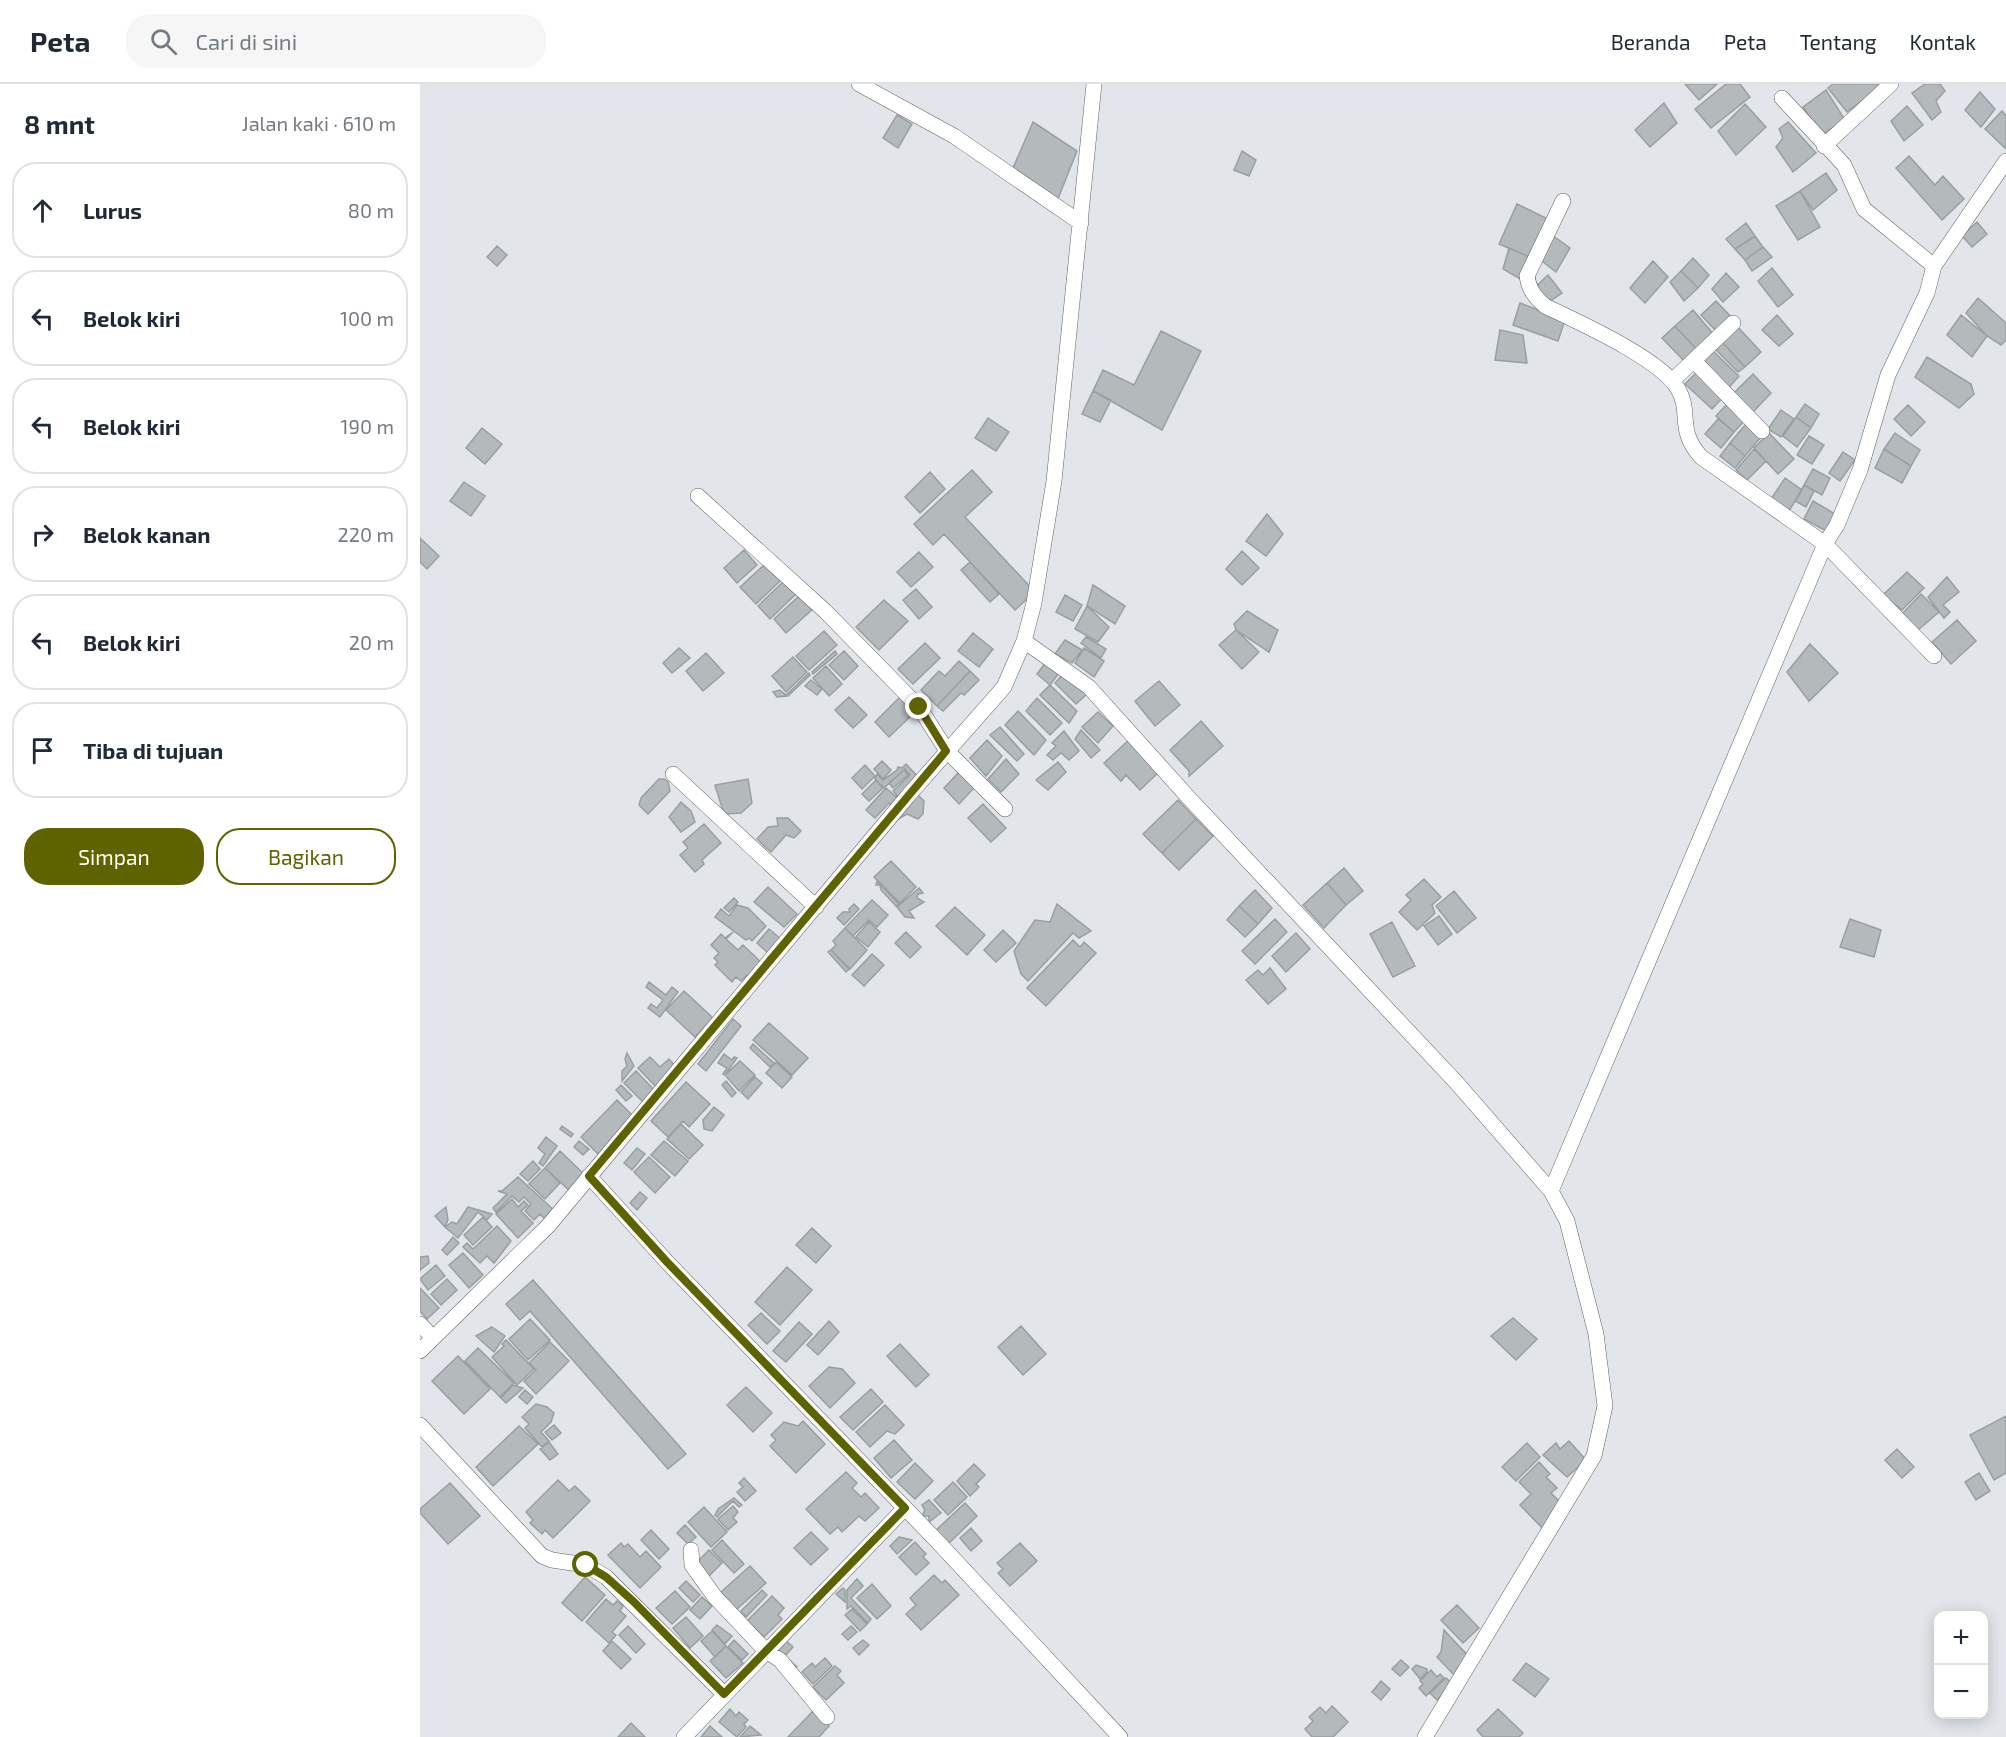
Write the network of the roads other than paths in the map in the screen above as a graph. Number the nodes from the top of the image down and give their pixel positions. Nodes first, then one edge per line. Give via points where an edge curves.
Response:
1 (859, 84) edge
2 (1094, 84) edge
3 (1891, 84) edge
4 (1782, 98) dead end
5 (1824, 146) junction
6 (2006, 161) edge
7 (1563, 201) dead end
8 (1081, 223) junction
9 (1934, 266) junction
10 (1733, 323) dead end
11 (1694, 361) junction
12 (1672, 381) junction
13 (1762, 430) dead end
14 (698, 496) dead end
15 (1825, 544) junction
16 (1024, 641) junction
17 (1934, 656) dead end
18 (946, 751) junction
19 (673, 774) dead end
20 (1005, 809) dead end
21 (816, 907) junction
22 (589, 1176) junction
23 (1551, 1191) junction
24 (420, 1324) edge
25 (433, 1338) junction
26 (420, 1351) edge
27 (420, 1425) edge
28 (905, 1508) junction
29 (692, 1550) dead end
30 (766, 1651) junction
31 (724, 1694) junction
32 (826, 1717) dead end
33 (684, 1737) edge
34 (1120, 1737) edge
35 (1425, 1737) edge

1 - 8 street via 954,136
2 - 8 street
3 - 5 street
4 - 5 street
5 - 9 street via 1848,171 1864,209
6 - 9 street
7 - 12 street via 1527,276 1529,288 1545,306 1654,364
8 - 16 street via 1054,481
9 - 15 street via 1927,293 1888,375 1860,470
10 - 11 street
11 - 12 street
11 - 13 street
12 - 15 street via 1682,397 1689,444 1701,457
14 - 18 street via 825,611 919,707
15 - 17 street
15 - 23 street
16 - 18 street via 1004,687
16 - 23 street via 1089,687 1188,798 1455,1081
18 - 20 street
18 - 21 street
19 - 21 street
21 - 22 street
22 - 25 street via 548,1226
22 - 28 street
23 - 35 street via 1567,1221 1596,1335 1605,1406 1594,1456
24 - 25 street
25 - 26 street
27 - 31 street via 542,1556 586,1565 606,1577
28 - 30 street
28 - 34 street
29 - 30 street via 690,1558 698,1574
30 - 31 street
30 - 32 street via 780,1660
31 - 33 street

